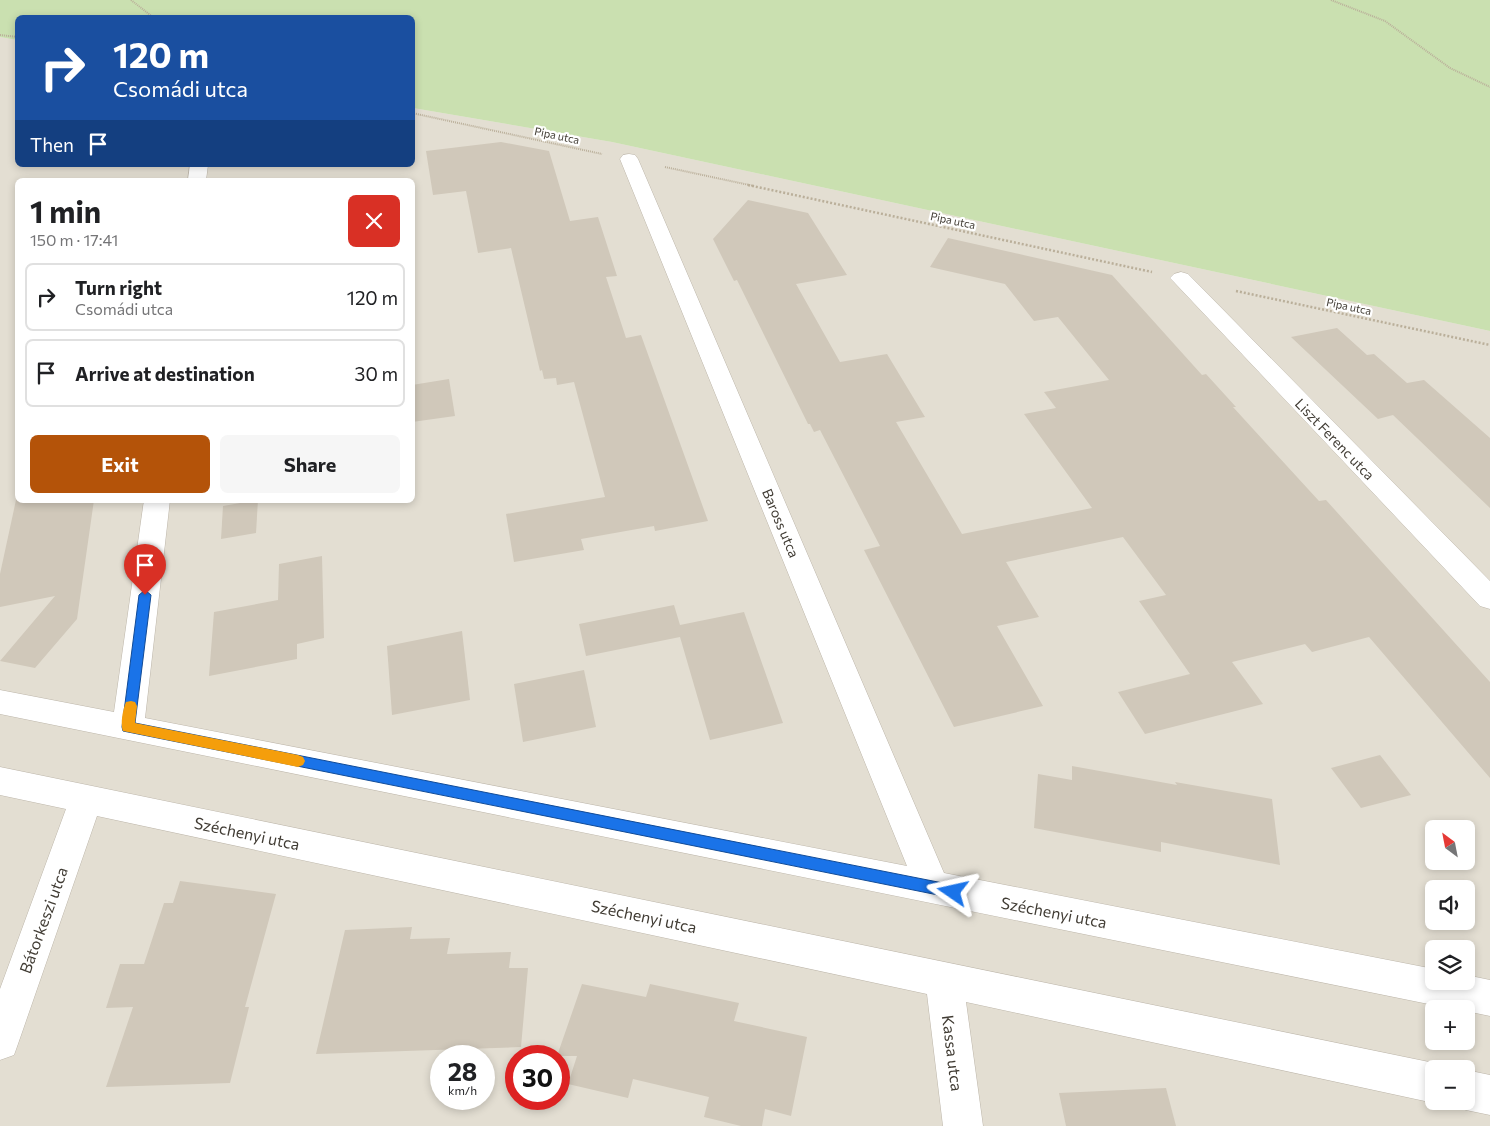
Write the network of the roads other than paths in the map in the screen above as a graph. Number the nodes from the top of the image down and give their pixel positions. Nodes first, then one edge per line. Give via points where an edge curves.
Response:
1 (629, 159) road end
2 (1181, 278) road end
3 (157, 503) edge
4 (1490, 599) edge
5 (0, 702) edge
6 (128, 727) junction
7 (0, 781) edge
8 (86, 799) junction
9 (934, 888) junction
10 (944, 979) junction
11 (1490, 998) edge
12 (0, 1041) edge
13 (1425, 1081) edge
14 (1475, 1092) edge
15 (1490, 1095) edge
16 (963, 1126) edge

1 - 9 street, Baross utca
2 - 4 street, Liszt Ferenc utca
3 - 6 street
5 - 6 street, Széchenyi utca
6 - 9 street, Széchenyi utca
7 - 8 street, Széchenyi utca
8 - 10 street, Széchenyi utca
8 - 12 street, Bátorkeszi utca
9 - 11 street, Széchenyi utca
10 - 13 street, Széchenyi utca
10 - 16 street, Kassa utca
14 - 15 street

